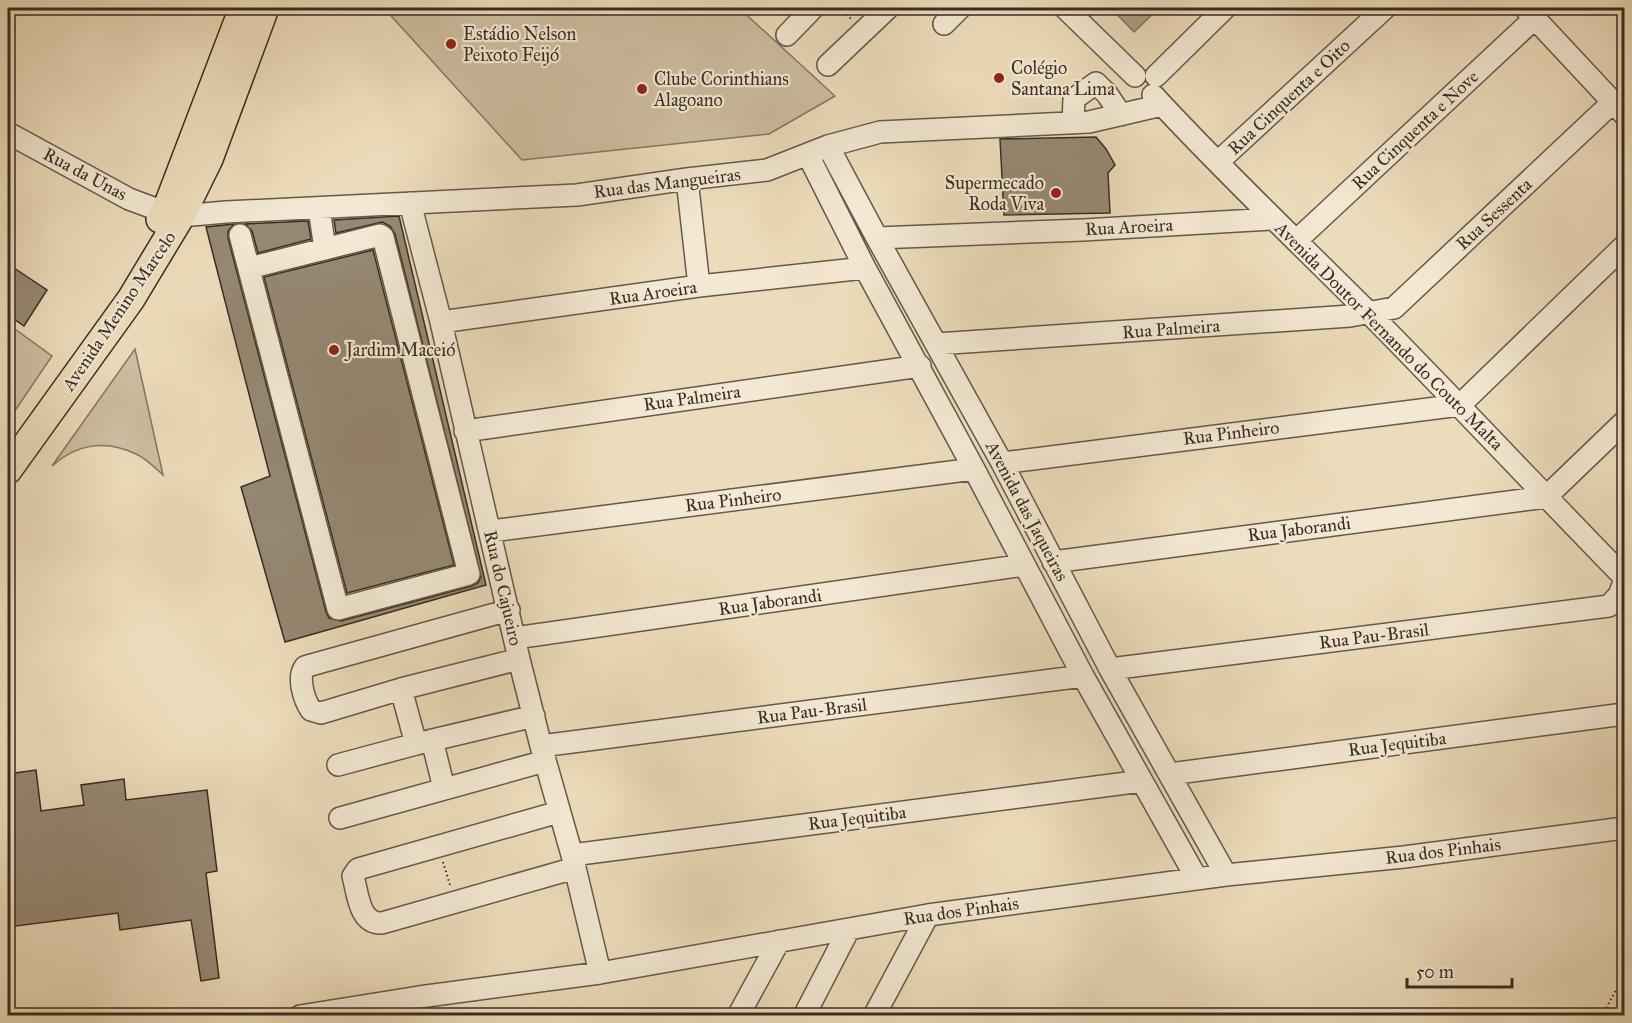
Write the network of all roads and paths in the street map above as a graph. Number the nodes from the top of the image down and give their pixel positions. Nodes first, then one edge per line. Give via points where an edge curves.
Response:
1 (243, 8) edge
2 (265, 8) edge
3 (813, 8) edge
4 (888, 8) edge
5 (960, 8) edge
6 (1065, 8) edge
7 (1225, 8) edge
8 (1385, 8) edge
9 (1530, 13) edge
10 (944, 24) dead end
11 (788, 35) dead end
12 (1116, 59) junction
13 (828, 65) dead end
14 (1096, 83) junction
15 (1151, 88) junction
16 (1619, 108) edge
17 (1121, 115) junction
18 (1073, 123) junction
19 (8, 133) edge
20 (828, 147) junction
21 (808, 156) junction
22 (1218, 162) junction
23 (687, 179) junction
24 (410, 203) junction
25 (172, 214) junction
26 (320, 214) junction
27 (1273, 219) junction
28 (240, 235) dead end
29 (877, 238) junction
30 (1296, 241) junction
31 (1624, 247) edge
32 (325, 249) junction
33 (249, 268) junction
34 (865, 268) junction
35 (699, 286) junction
36 (1369, 313) junction
37 (441, 322) junction
38 (936, 344) junction
39 (920, 366) junction
40 (1460, 405) junction
41 (1624, 422) edge
42 (465, 431) junction
43 (8, 447) edge
44 (1002, 463) junction
45 (974, 469) junction
46 (8, 470) edge
47 (1546, 497) junction
48 (491, 531) junction
49 (1053, 562) junction
50 (1024, 566) junction
51 (1624, 577) edge
52 (1624, 582) edge
53 (1070, 593) junction
54 (508, 610) junction
55 (1049, 611) junction
56 (515, 638) junction
57 (519, 659) junction
58 (1110, 669) junction
59 (1083, 676) junction
60 (401, 689) junction
61 (1624, 714) edge
62 (534, 716) junction
63 (424, 742) junction
64 (543, 753) junction
65 (338, 765) dead end
66 (1170, 774) junction
67 (1142, 781) junction
68 (444, 788) junction
69 (559, 812) junction
70 (339, 818) dead end
71 (1624, 828) edge
72 (439, 848) junction
73 (573, 862) junction
74 (1226, 875) junction
75 (1197, 879) junction
76 (456, 902) junction
77 (928, 915) junction
78 (849, 929) junction
79 (779, 941) junction
80 (600, 973) junction
81 (1624, 975) edge
82 (300, 1016) edge
83 (738, 1016) edge
84 (804, 1016) edge
85 (874, 1016) edge
86 (1602, 1016) edge

1 - 25 main road, Avenida Menino Marcelo
2 - 25 main road, Avenida Menino Marcelo via 209,159
3 - 11 street
4 - 13 street
5 - 10 street
6 - 12 street, Avenida Doutor Fernando do Couto Malta
7 - 15 street
8 - 22 street, Rua Cinquenta e Oito
9 - 16 street
9 - 30 street, Rua Cinquenta e Nove
12 - 14 street
12 - 15 street, Avenida Doutor Fernando do Couto Malta
14 - 17 street
14 - 18 street via 1074,99
15 - 17 street, Rua das Mangueiras
15 - 22 street, Avenida Doutor Fernando do Couto Malta
16 - 36 street, Rua Sessenta via 1394,308
17 - 18 street, Rua das Mangueiras
18 - 20 street, Rua das Mangueiras via 880,132
19 - 25 street, Rua da Unas via 129,199
20 - 21 street, Rua das Mangueiras
20 - 29 street, Avenida das Jaqueiras
21 - 23 street, Rua das Mangueiras via 767,170
21 - 34 street, Avenida das Jaqueiras
22 - 27 street, Avenida Doutor Fernando do Couto Malta
23 - 24 street, Rua das Mangueiras via 577,195
23 - 35 street
24 - 26 street, Rua das Mangueiras
24 - 37 street, Rua do Cajueiro
25 - 26 street, Rua das Mangueiras
25 - 43 main road, Avenida Menino Marcelo via 69,368
25 - 46 main road, Avenida Menino Marcelo via 131,299
26 - 32 street
27 - 29 street, Rua Aroeira
27 - 30 street, Avenida Doutor Fernando do Couto Malta
28 - 33 street
29 - 38 street, Avenida das Jaqueiras
30 - 36 street, Avenida Doutor Fernando do Couto Malta
31 - 40 street
32 - 33 street
32 - 33 street via 383,237 467,576 338,609
34 - 35 street, Rua Aroeira
34 - 39 street, Avenida das Jaqueiras
35 - 37 street, Rua Aroeira
36 - 38 street, Rua Palmeira
36 - 40 street, Avenida Doutor Fernando do Couto Malta
37 - 42 street, Rua do Cajueiro
38 - 44 street, Avenida das Jaqueiras
39 - 42 street, Rua Palmeira
39 - 45 street, Avenida das Jaqueiras
40 - 44 street, Rua Pinheiro
40 - 47 street, Avenida Doutor Fernando do Couto Malta
41 - 47 street
42 - 48 street, Rua do Cajueiro
44 - 49 street, Avenida das Jaqueiras
45 - 48 street, Rua Pinheiro
45 - 50 street, Avenida das Jaqueiras
47 - 49 street, Rua Jaborandi
47 - 51 street, Avenida Doutor Fernando do Couto Malta
48 - 54 street, Rua do Cajueiro
49 - 53 street, Avenida das Jaqueiras
50 - 55 street, Avenida das Jaqueiras
50 - 56 street, Rua Jaborandi
52 - 58 street, Rua Pau-Brasil via 1609,606
53 - 55 street
53 - 58 street, Avenida das Jaqueiras
54 - 56 street, Rua do Cajueiro
54 - 60 street via 311,665 305,667 301,676 308,706 315,713
55 - 59 street, Avenida das Jaqueiras
56 - 57 street, Rua do Cajueiro
57 - 60 street
57 - 62 street, Rua do Cajueiro
58 - 66 street, Avenida das Jaqueiras
59 - 64 street, Rua Pau-Brasil
59 - 67 street, Avenida das Jaqueiras
60 - 63 street
61 - 66 street, Rua Jequitiba
62 - 63 street
62 - 64 street, Rua do Cajueiro
63 - 65 street
63 - 68 street
64 - 68 street, Rua Pau-Brasil
64 - 69 street, Rua do Cajueiro
66 - 74 street, Avenida das Jaqueiras
67 - 73 street, Rua Jequitiba
67 - 75 street, Avenida das Jaqueiras
68 - 70 street, Rua Pau-Brasil
69 - 72 street
69 - 73 street, Rua do Cajueiro
71 - 74 street, Rua dos Pinhais
72 - 76 path
72 - 76 street, Rua Jequitiba via 356,871 353,876 363,910 372,923 382,923
73 - 76 street, Rua Jequitiba
73 - 80 street, Rua do Cajueiro
74 - 75 street, Rua dos Pinhais
75 - 77 street, Rua dos Pinhais
77 - 78 street, Rua dos Pinhais
77 - 85 street
78 - 79 street, Rua dos Pinhais
78 - 84 street
79 - 80 street, Rua dos Pinhais
79 - 83 street
80 - 82 street, Rua dos Pinhais
81 - 86 path

